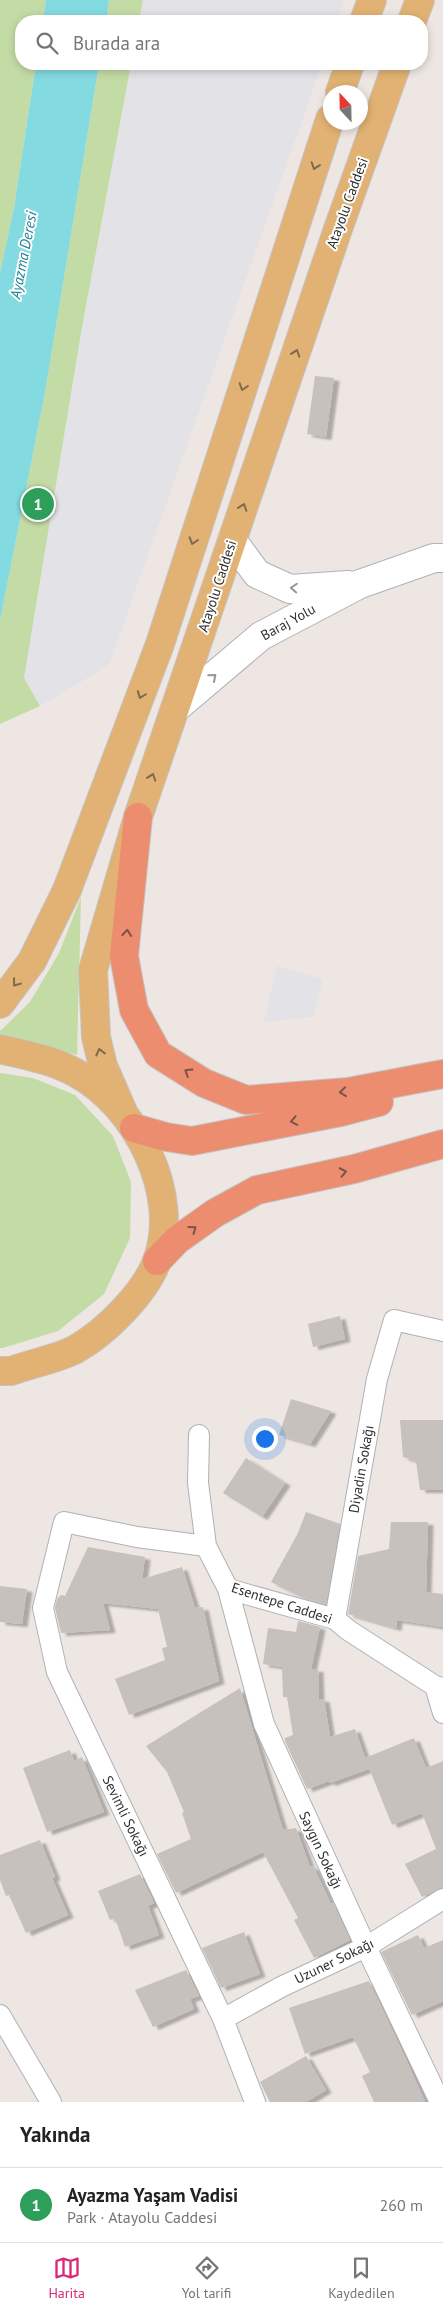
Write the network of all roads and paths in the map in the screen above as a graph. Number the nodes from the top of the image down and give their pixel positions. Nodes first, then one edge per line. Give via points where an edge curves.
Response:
1 (372, 0) edge
2 (420, 0) edge
3 (366, 15) edge
4 (414, 15) edge
5 (348, 70) edge
6 (395, 70) edge
7 (342, 85) edge
8 (327, 130) edge
9 (232, 540) junction
10 (443, 558) edge
11 (360, 584) junction
12 (176, 708) junction
13 (138, 818) junction
14 (0, 1004) edge
15 (0, 1049) edge
16 (443, 1074) edge
17 (443, 1086) edge
18 (129, 1121) junction
19 (443, 1144) edge
20 (157, 1261) junction
21 (443, 1331) edge
22 (0, 1371) edge
23 (199, 1435) dead end
24 (206, 1546) junction
25 (228, 1589) junction
26 (335, 1619) junction
27 (439, 1687) edge
28 (443, 1712) edge
29 (443, 1899) edge
30 (366, 1947) junction
31 (0, 2015) edge
32 (223, 2019) junction
33 (51, 2102) edge
34 (255, 2102) edge
35 (440, 2102) edge

1 - 3 main road
2 - 4 main road
5 - 7 main road
9 -> 6 main road, Atayolu Caddesi
8 -> 14 main road via 160,644 67,890 32,961
11 -> 9 street, Baraj Yolu via 290,589 257,574
9 - 12 main road, Atayolu Caddesi
10 - 11 street, Baraj Yolu via 434,558
12 -> 11 street, Baraj Yolu via 261,636
13 -> 12 main road, Atayolu Caddesi
16 -> 13 highway via 348,1092 246,1100 204,1083 158,1054 134,1010 124,956
18 -> 13 main road, Atayolu Caddesi via 104,1066 96,1037 93,970
15 - 18 main road via 38,1058 76,1073 101,1091
17 -> 18 highway via 341,1112 192,1140 166,1137
18 - 20 main road via 157,1172 165,1221
20 -> 19 highway via 177,1240 215,1213 257,1190 354,1169
20 - 22 main road via 132,1304 75,1349
21 - 26 street, Diyadin Sokağı via 394,1320 377,1379
23 - 24 street, Esentepe Caddesi via 198,1482
24 - 25 street, Esentepe Caddesi
24 - 32 street, Sevimli Sokağı via 137,1537 64,1522 43,1608 57,1672
25 - 26 street, Esentepe Caddesi
25 - 30 street, Saygın Sokağı via 264,1724
26 - 27 street, Esentepe Caddesi
27 - 28 street
29 - 30 street, Uzuner Sokağı
30 - 32 street, Uzuner Sokağı
30 - 35 street, Saygın Sokağı
31 - 33 street
32 - 34 street, Sevimli Sokağı

